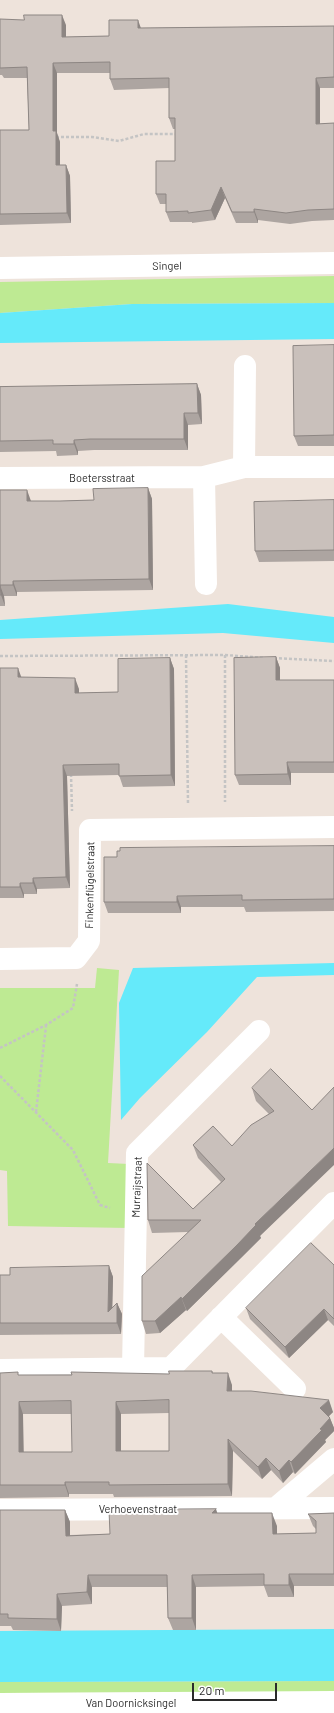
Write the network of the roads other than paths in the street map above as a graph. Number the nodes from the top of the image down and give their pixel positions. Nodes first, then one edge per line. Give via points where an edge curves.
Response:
1 (334, 263) edge
2 (0, 268) edge
3 (245, 366) dead end
4 (244, 467) junction
5 (334, 468) edge
6 (204, 477) junction
7 (0, 478) edge
8 (206, 584) dead end
9 (334, 827) edge
10 (0, 959) edge
11 (259, 1031) dead end
12 (332, 1210) edge
13 (221, 1318) junction
14 (133, 1369) junction
15 (0, 1370) edge
16 (294, 1389) dead end
17 (334, 1458) edge
18 (276, 1508) junction
19 (334, 1508) edge
20 (0, 1510) edge
21 (334, 1702) edge
22 (0, 1704) edge
23 (69, 1708) edge
24 (298, 1708) edge

1 - 2 street, Singel
3 - 4 street
4 - 5 street, Boetersstraat
4 - 6 street, Boetersstraat
6 - 7 street, Boetersstraat
6 - 8 street
9 - 10 street, Finkenflügelstraat via 90,830 89,941 76,958
11 - 14 street, Murraijstraat via 137,1152
12 - 13 street
13 - 14 street via 171,1368
13 - 16 street
14 - 15 street
17 - 18 street
18 - 19 street, Verhoevenstraat
18 - 20 street, Verhoevenstraat
21 - 24 street, Van Doornicksingel
22 - 23 street, Van Doornicksingel
23 - 24 street, Van Doornicksingel

